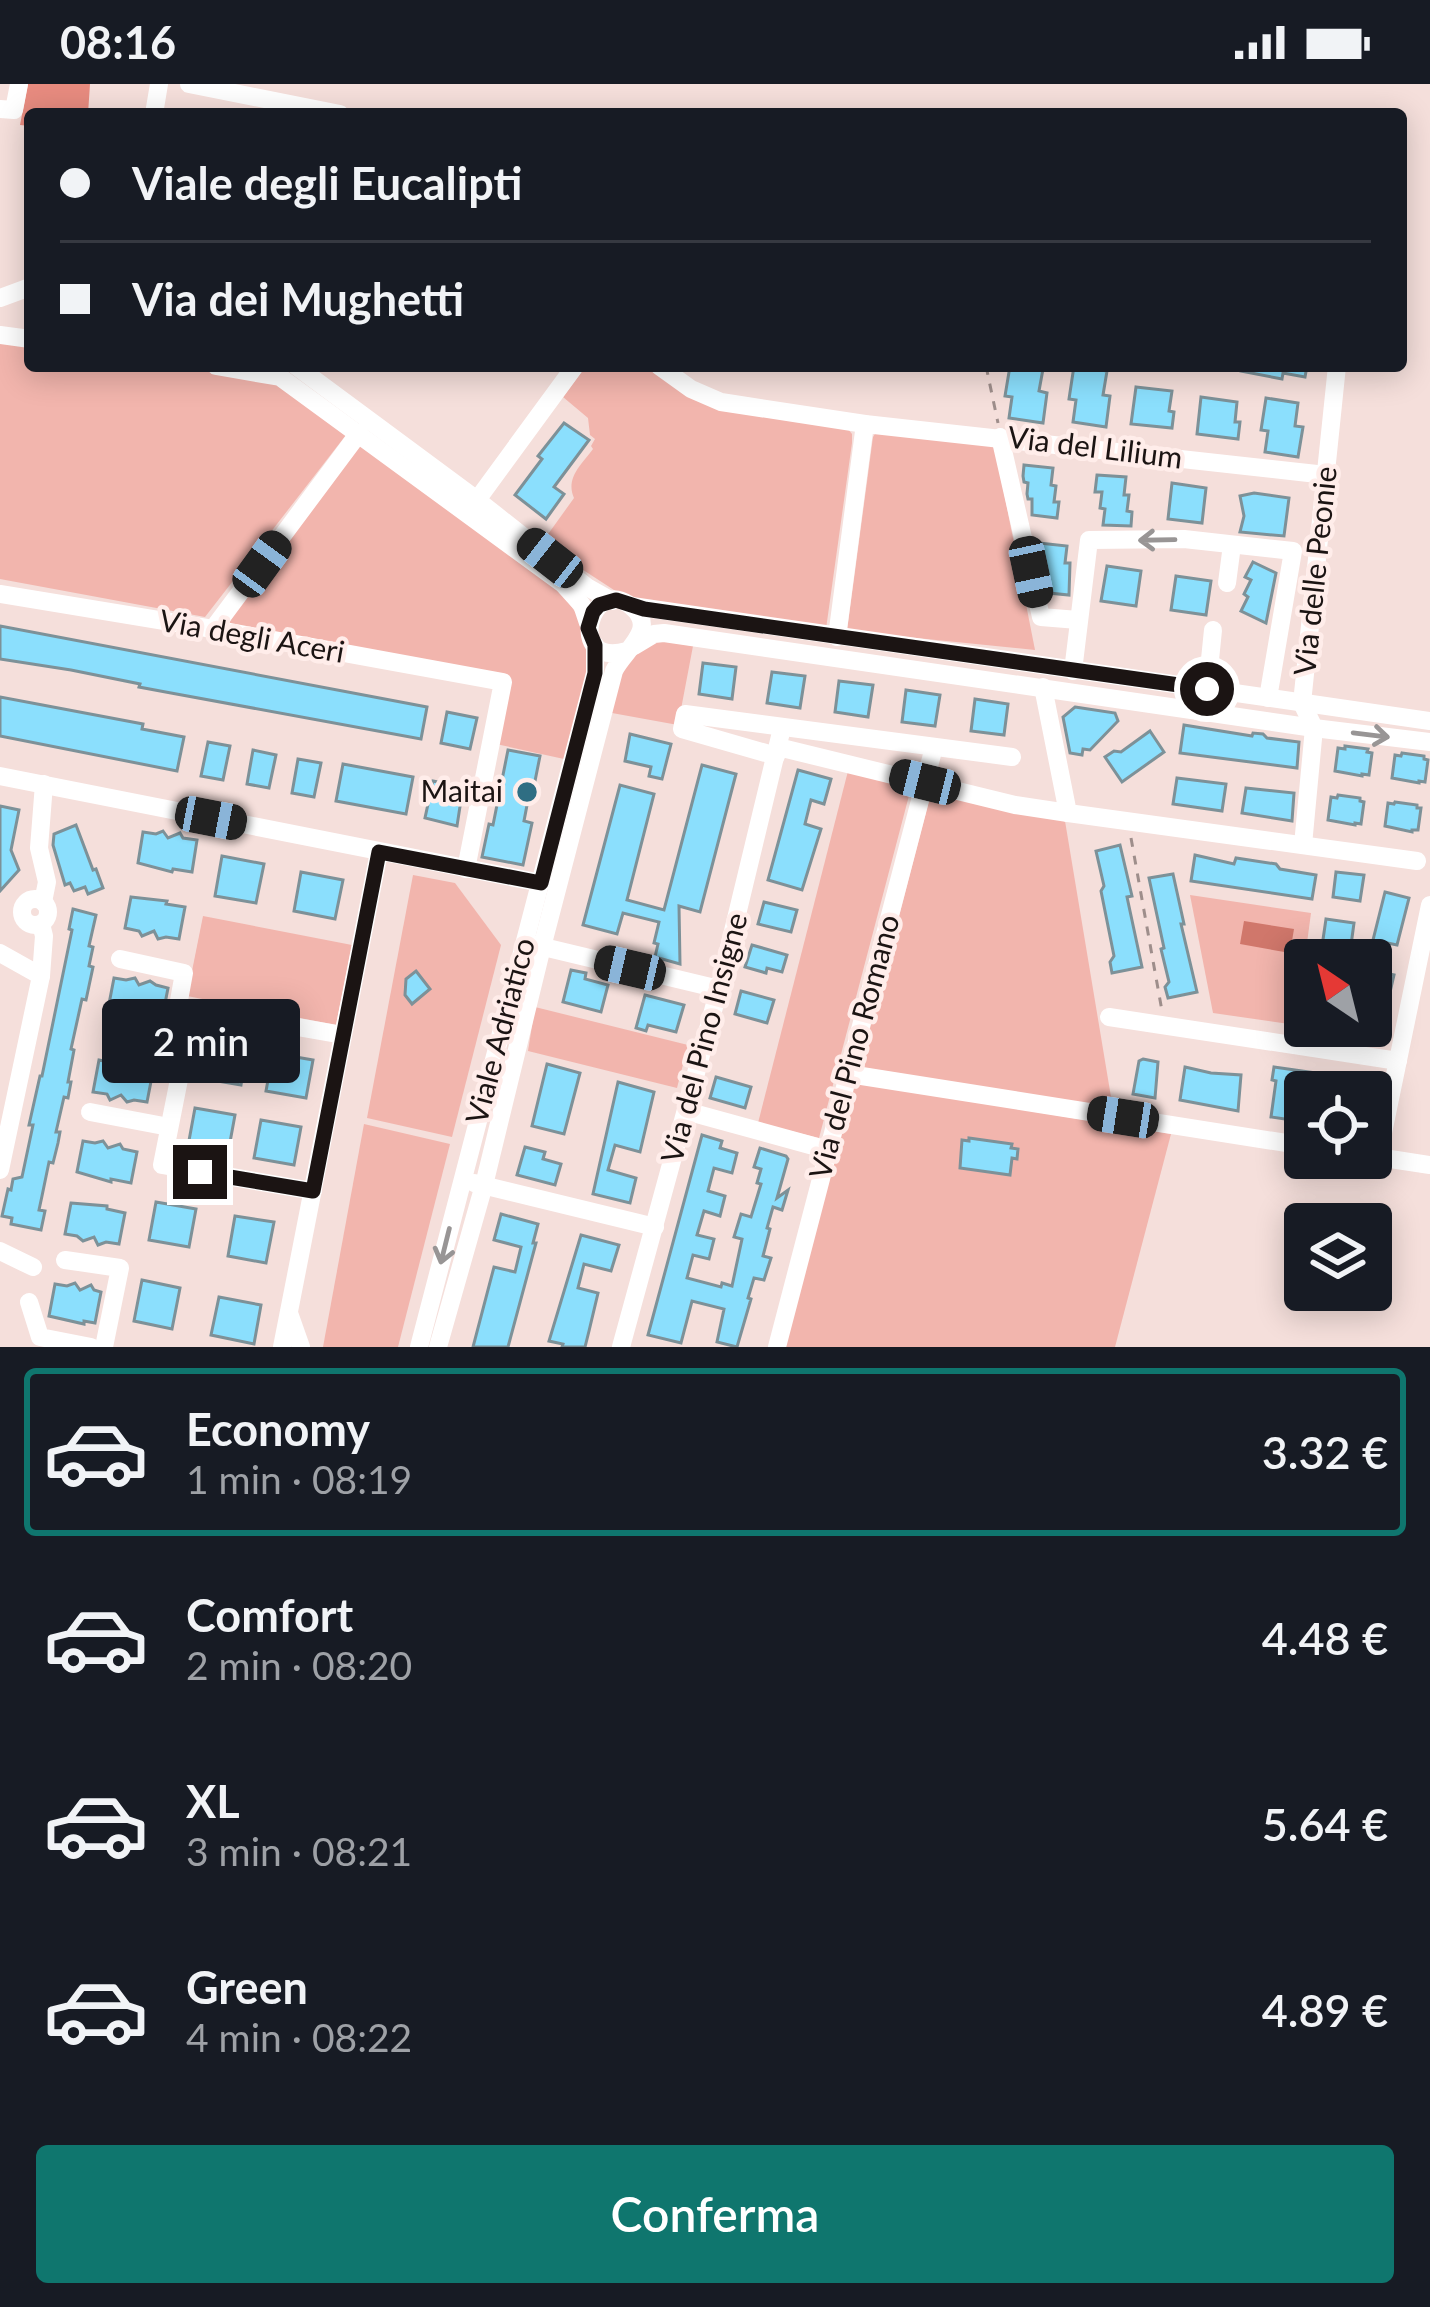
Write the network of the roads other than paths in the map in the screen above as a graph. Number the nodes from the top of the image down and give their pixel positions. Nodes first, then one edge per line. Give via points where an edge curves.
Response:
1 (19, 84) edge
2 (189, 84) edge
3 (310, 108) edge
4 (0, 109) edge
5 (251, 372) edge
6 (304, 372) edge
7 (571, 372) edge
8 (667, 372) edge
9 (1336, 372) edge
10 (865, 424) junction
11 (358, 433) junction
12 (1000, 437) junction
13 (1326, 475) junction
14 (477, 500) junction
15 (1232, 545) junction
16 (1227, 583) dead end
17 (0, 594) edge
18 (622, 604) junction
19 (1078, 620) junction
20 (589, 625) junction
21 (213, 629) junction
22 (1213, 630) dead end
23 (837, 637) junction
24 (595, 645) junction
25 (631, 648) junction
26 (1073, 671) junction
27 (1043, 687) junction
28 (1207, 689) junction
29 (1268, 698) junction
30 (1302, 703) junction
31 (1430, 721) edge
32 (747, 723) junction
33 (1314, 728) junction
34 (1430, 742) edge
35 (778, 744) junction
36 (742, 746) junction
37 (934, 747) junction
38 (1012, 757) dead end
39 (0, 776) edge
40 (925, 782) junction
41 (44, 784) junction
42 (1068, 812) junction
43 (1303, 845) junction
44 (379, 852) junction
45 (1418, 861) dead end
46 (466, 869) junction
47 (541, 883) junction
48 (43, 902) junction
49 (1430, 905) edge
50 (41, 924) junction
51 (534, 945) junction
52 (0, 953) edge
53 (120, 959) dead end
54 (41, 976) junction
55 (719, 989) junction
56 (193, 1009) junction
57 (1109, 1017) dead end
58 (343, 1035) junction
59 (1398, 1061) junction
60 (849, 1074) junction
61 (1392, 1085) edge
62 (686, 1111) junction
63 (90, 1112) dead end
64 (169, 1127) junction
65 (1284, 1143) edge
66 (828, 1150) junction
67 (1392, 1160) edge
68 (1430, 1165) edge
69 (0, 1170) edge
70 (461, 1180) junction
71 (484, 1185) junction
72 (313, 1191) junction
73 (655, 1227) junction
74 (0, 1250) edge
75 (65, 1260) dead end
76 (34, 1267) dead end
77 (29, 1302) dead end
78 (289, 1313) junction
79 (38, 1342) edge
80 (92, 1347) edge
81 (104, 1347) edge
82 (283, 1347) edge
83 (301, 1347) edge
84 (419, 1347) edge
85 (438, 1347) edge
86 (622, 1347) edge
87 (777, 1347) edge

1 - 4 street via 14,110
2 - 3 street
5 - 11 street via 280,377
6 - 14 street
7 - 14 street
8 - 10 street, Via del Lilium via 721,402
9 - 13 street, Via delle Peonie
10 - 12 street, Via del Lilium
10 - 23 street
11 - 20 street via 563,584
11 - 21 street
12 - 13 street, Via del Lilium
12 - 19 street via 1041,617
13 - 30 street, Via delle Peonie
14 - 18 street via 586,587
15 - 16 street
15 -> 19 street via 1089,540
15 - 29 street via 1293,551
17 - 21 street, Via degli Aceri
18 - 20 street via 599,605
18 - 23 street
18 - 25 street via 641,621
19 - 26 street
20 - 24 street
21 - 46 street, Via degli Aceri via 503,682
22 - 28 street
23 - 26 street
24 - 25 street via 610,653
24 - 47 street, Viale Adriatico via 595,673
25 - 27 street via 664,633
25 - 51 street, Viale Adriatico via 614,670
26 - 28 street
27 - 33 street
27 - 42 street
28 - 29 street
29 - 30 street
30 - 31 street
30 - 33 street, Via delle Peonie
32 - 35 street
32 - 36 street
32 - 36 street via 685,714 682,729
33 -> 34 street
33 - 43 street
35 - 36 street
35 - 37 street
35 - 40 street
35 - 55 street, Via del Pino Insigne
37 - 38 street
37 - 40 street, Via del Pino Romano
39 - 41 street
40 - 42 street
40 - 60 street, Via del Pino Romano
41 - 44 street
41 - 48 street
42 - 43 street
43 - 45 street
44 - 46 street
44 - 58 street
46 - 47 street
47 - 51 street, Viale Adriatico
48 - 50 street via 48,915
48 - 50 street via 14,910
49 - 59 street
50 - 54 street
51 - 55 street
51 - 70 street, Viale Adriatico
51 - 71 street, Viale Adriatico
52 - 54 street
53 - 56 street via 184,973 178,1006
54 - 69 street
55 - 62 street, Via del Pino Insigne
56 - 58 street
56 - 64 street
57 - 59 street
58 - 72 street
59 - 61 street
60 - 65 street
60 - 66 street, Via del Pino Romano
62 - 66 street
62 - 73 street, Via del Pino Insigne
63 - 64 street
64 - 72 street via 162,1165
66 - 87 street, Via del Pino Romano
67 - 68 street
70 - 71 street
70 -> 84 street, Viale Adriatico
71 - 73 street
71 - 85 street, Viale Adriatico
72 - 78 street
73 - 86 street, Via del Pino Insigne
74 - 76 street
75 - 81 street via 120,1268
77 - 79 street
78 - 82 street
78 - 83 street
79 - 80 street

